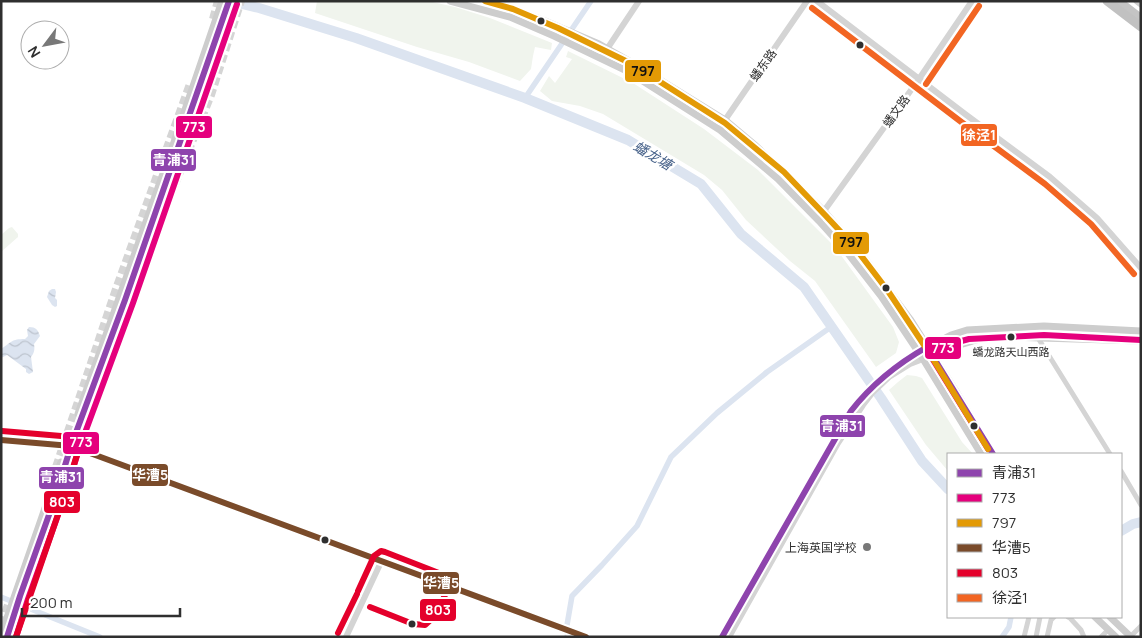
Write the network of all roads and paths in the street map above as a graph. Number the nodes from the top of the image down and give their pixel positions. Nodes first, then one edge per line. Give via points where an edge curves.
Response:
1 (222, 1) edge
2 (230, 1) edge
3 (450, 1) edge
4 (492, 1) edge
5 (639, 1) edge
6 (807, 1) edge
7 (817, 1) edge
8 (972, 1) edge
9 (1107, 1) edge
10 (1119, 1) edge
11 (1136, 1) edge
12 (1141, 4) edge
13 (221, 15) junction
14 (1141, 18) edge
15 (1141, 27) edge
16 (607, 48) junction
17 (600, 58) junction
18 (919, 79) junction
19 (724, 120) junction
20 (720, 130) junction
21 (824, 211) junction
22 (819, 221) junction
23 (1141, 268) edge
24 (1141, 331) edge
25 (1038, 338) junction
26 (1141, 341) edge
27 (927, 346) junction
28 (918, 352) junction
29 (932, 354) junction
30 (923, 359) junction
31 (887, 375) junction
32 (861, 402) junction
33 (1, 440) edge
34 (69, 446) junction
35 (980, 453) edge
36 (992, 453) edge
37 (1109, 453) edge
38 (1122, 473) edge
39 (1141, 505) edge
40 (382, 560) junction
41 (12, 613) junction
42 (1029, 618) edge
43 (1041, 618) edge
44 (1052, 618) edge
45 (1069, 618) edge
46 (1097, 618) edge
47 (1111, 618) edge
48 (1141, 626) edge
49 (1111, 634) edge
50 (1, 635) edge
51 (1130, 636) edge
52 (7, 637) edge
53 (346, 637) edge
54 (586, 637) edge
55 (722, 637) edge
56 (729, 637) edge
57 (1024, 637) edge
58 (1036, 637) edge
59 (1047, 637) edge
60 (1084, 637) edge
61 (1101, 637) edge

1 - 13 main road
2 - 13 main road
3 - 17 main road via 510,17
4 - 16 main road
5 - 16 street
6 - 19 street, 蟠东路
7 - 18 street
8 - 18 street, 蟠文路
9 - 15 highway
10 - 14 highway
11 - 12 main road
13 - 34 main road via 131,283
16 - 17 street
16 - 19 main road
17 - 20 main road via 627,71
18 - 21 street, 蟠文路
18 - 23 street via 1050,177 1097,218
19 - 20 street, 蟠东路
19 - 21 main road
20 - 22 main road via 778,179
21 - 22 street, 蟠文路
21 - 27 main road via 863,256
22 - 28 main road via 881,296
24 - 27 main road via 1005,327 967,330
25 - 26 main road
25 - 29 main road via 980,339
25 - 37 street
27 - 28 main road
27 - 29 main road
28 - 30 main road
28 - 31 street
29 - 30 main road
29 - 36 main road
30 - 31 street
30 - 35 main road
31 - 32 street via 868,389
32 - 55 street via 851,411
32 - 56 street
33 - 34 street
34 - 40 street
34 - 41 main road via 55,498
38 - 39 street
40 - 53 street
40 - 54 street
41 - 50 main road
41 - 52 main road
42 - 57 street
43 - 58 street
44 - 59 street
45 - 60 street
46 - 49 main road
47 - 51 main road
48 - 51 street
49 - 61 street

